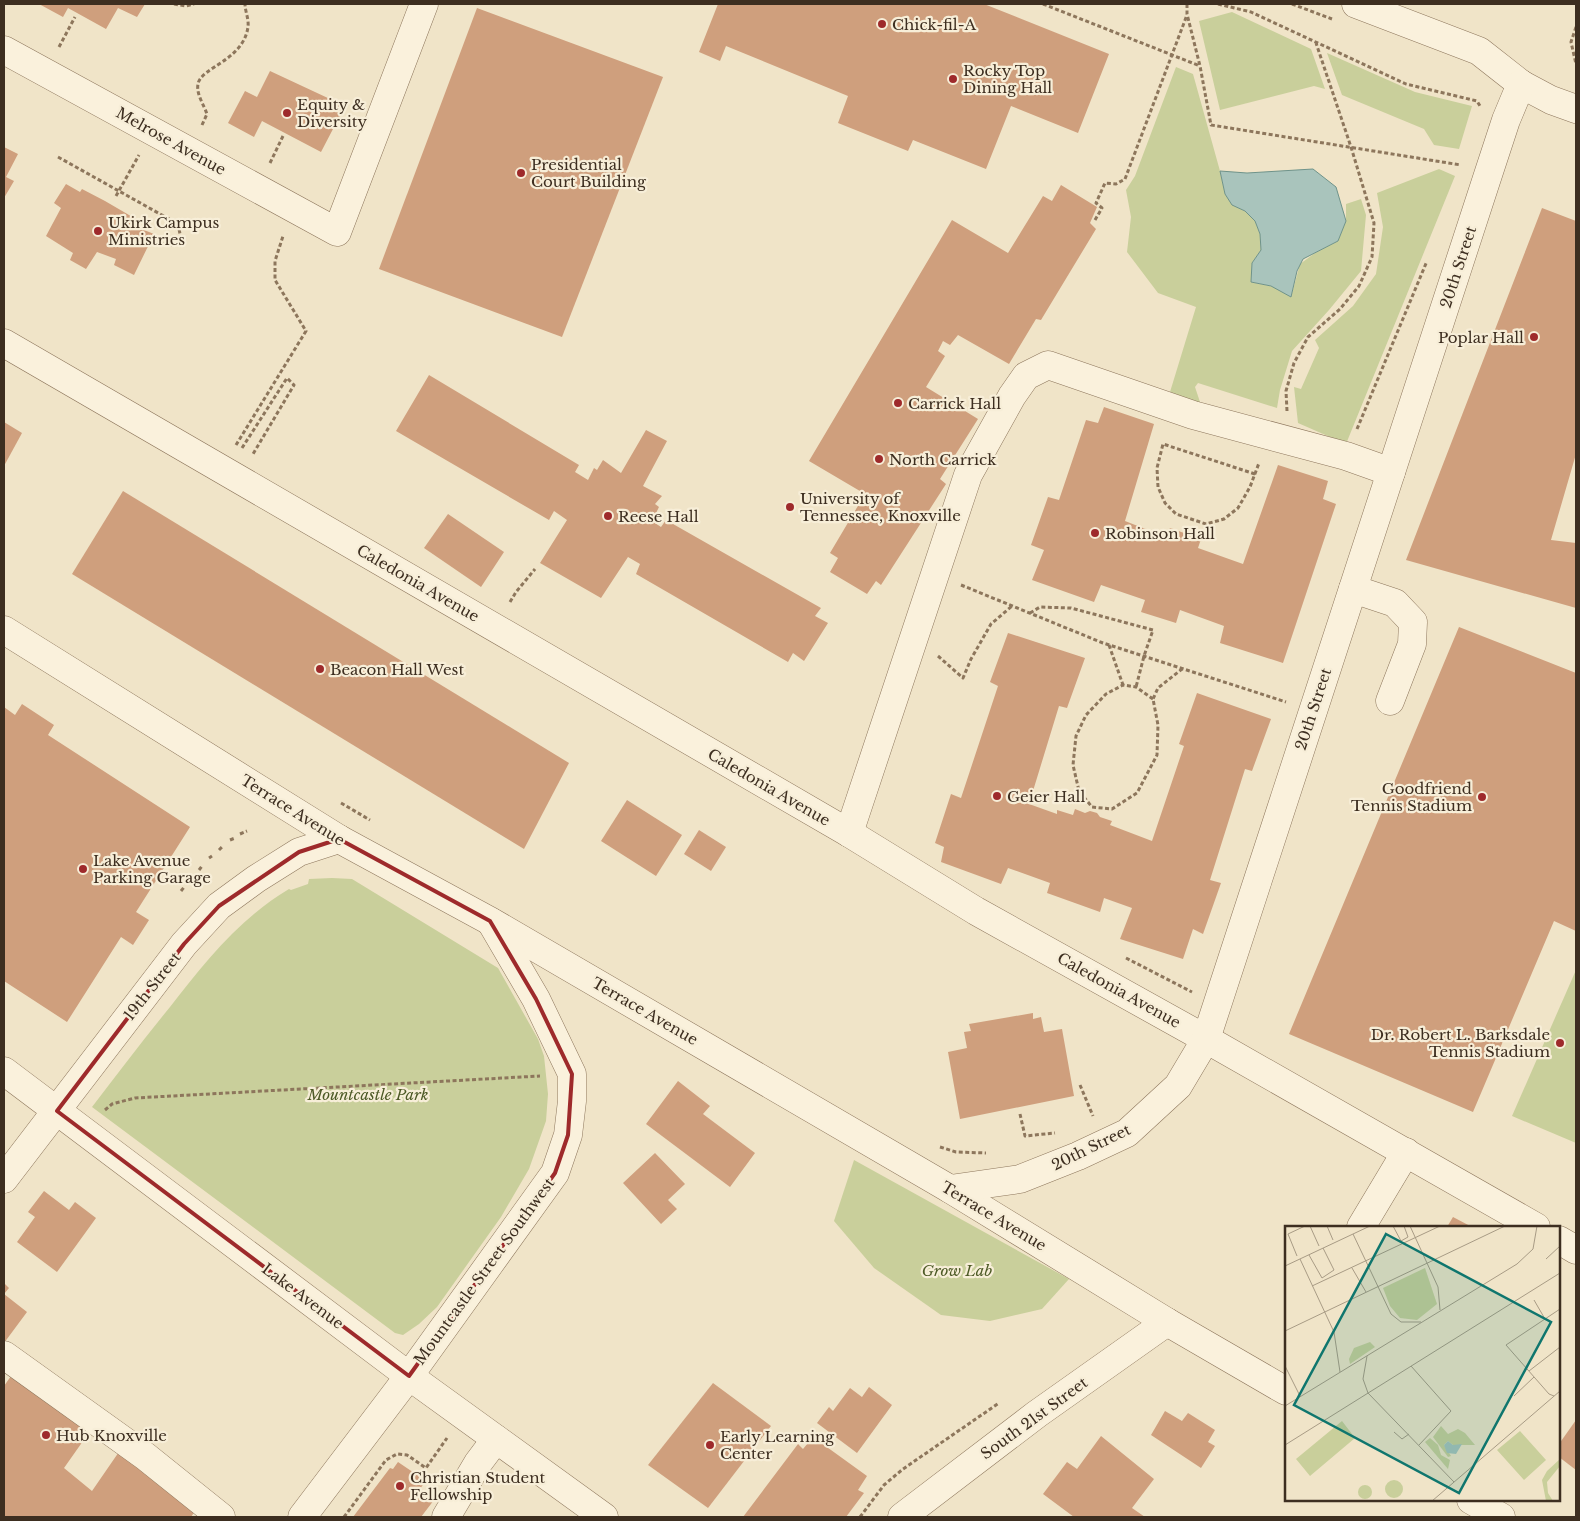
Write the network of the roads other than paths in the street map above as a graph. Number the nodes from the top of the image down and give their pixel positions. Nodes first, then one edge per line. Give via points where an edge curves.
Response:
1 (424, 4) edge
2 (1356, 4) edge
3 (4, 50) edge
4 (1521, 84) junction
5 (1576, 109) edge
6 (4, 343) edge
7 (1391, 472) junction
8 (1353, 588) junction
9 (4, 630) edge
10 (1390, 701) dead end
11 (850, 833) junction
12 (339, 839) junction
13 (490, 921) junction
14 (1206, 1038) junction
15 (4, 1071) edge
16 (57, 1111) junction
17 (1406, 1152) junction
18 (4, 1179) edge
19 (950, 1188) junction
20 (1362, 1226) edge
21 (1534, 1226) edge
22 (1560, 1241) edge
23 (1576, 1250) edge
24 (1167, 1322) junction
25 (4, 1355) edge
26 (408, 1376) junction
27 (1285, 1390) edge
28 (496, 1439) junction
29 (221, 1517) edge
30 (302, 1517) edge
31 (446, 1517) edge
32 (604, 1517) edge
33 (902, 1517) edge

1 - 3 street, Melrose Avenue via 337,232
2 - 4 street via 1479,51
4 - 5 street
4 - 7 street, 20th Street via 1503,128
6 - 11 street, Caledonia Avenue
7 - 8 street, 20th Street
7 - 11 street via 1346,456 1192,415 1048,364 1026,376 968,475
8 - 10 street via 1395,603 1413,622 1412,644
8 - 14 street, 20th Street
9 - 12 street, Terrace Avenue
11 - 14 street, Caledonia Avenue via 976,911
12 - 13 street, Terrace Avenue
12 - 16 street, 19th Street via 299,852 256,878 219,906 184,944
13 - 19 street, Terrace Avenue
13 - 26 street, Mountcastle Street Southwest via 536,999 572,1074 568,1135 555,1173
14 - 17 street, Caledonia Avenue
14 - 19 street, 20th Street via 1178,1086 1127,1133 1020,1179
15 - 16 street, Lake Avenue
16 - 18 street, 19th Street
16 - 26 street, Lake Avenue
17 - 20 street
17 - 21 street, Caledonia Avenue
19 - 24 street, Terrace Avenue
22 - 23 street
24 - 27 street, Terrace Avenue
24 - 33 street, South 21st Street
25 - 29 street via 145,1456
26 - 28 street, Lake Avenue
26 - 30 street, Mountcastle Street Southwest
28 - 31 street
28 - 32 street, Lake Avenue

